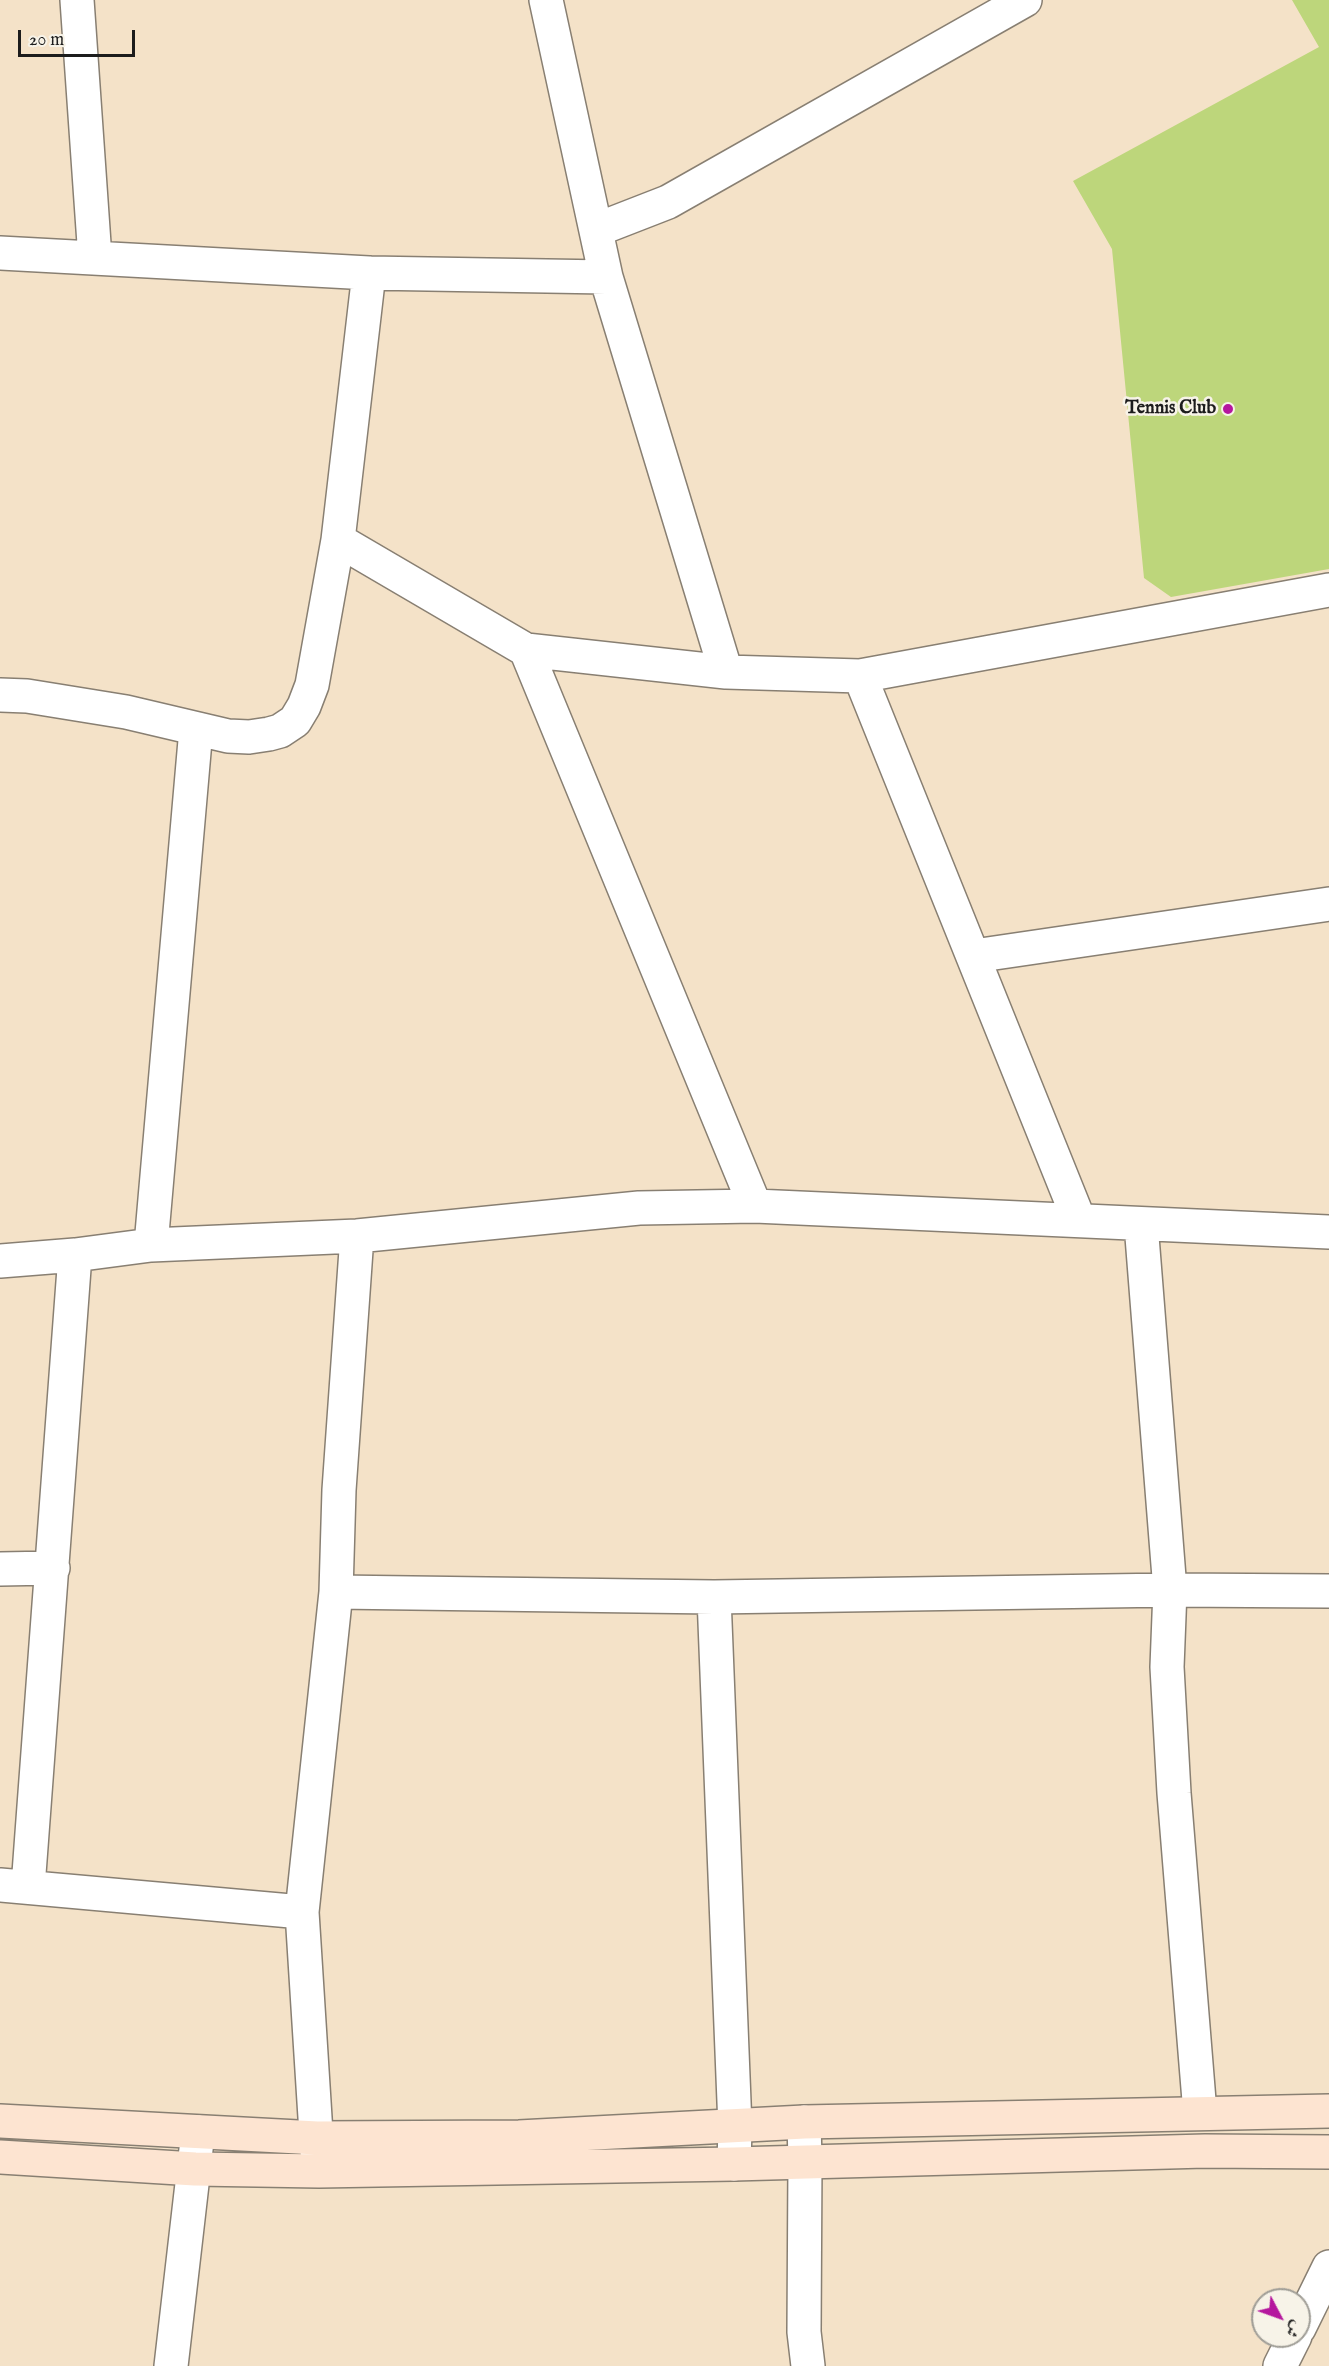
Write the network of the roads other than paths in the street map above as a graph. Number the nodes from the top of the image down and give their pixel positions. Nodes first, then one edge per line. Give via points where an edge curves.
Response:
1 (77, 0) edge
2 (546, 0) edge
3 (1025, 0) edge
4 (596, 230) junction
5 (0, 253) edge
6 (95, 258) junction
7 (369, 273) junction
8 (606, 277) junction
9 (338, 540) junction
10 (1329, 590) edge
11 (526, 650) junction
12 (726, 672) junction
13 (860, 676) junction
14 (0, 695) edge
15 (196, 729) junction
16 (1329, 904) edge
17 (974, 956) junction
18 (755, 1206) junction
19 (1080, 1220) junction
20 (1141, 1224) junction
21 (1329, 1232) edge
22 (357, 1236) junction
23 (150, 1245) junction
24 (75, 1255) junction
25 (0, 1260) edge
26 (53, 1568) junction
27 (0, 1569) edge
28 (1170, 1590) junction
29 (1329, 1591) edge
30 (336, 1592) junction
31 (714, 1597) junction
32 (14, 1886) edge
33 (302, 1912) junction
34 (1329, 2111) edge
35 (1200, 2113) junction
36 (0, 2121) edge
37 (804, 2122) junction
38 (735, 2127) junction
39 (198, 2132) junction
40 (317, 2138) junction
41 (1329, 2152) edge
42 (0, 2157) edge
43 (806, 2161) junction
44 (735, 2164) junction
45 (195, 2169) junction
46 (319, 2171) junction
47 (1329, 2266) edge
48 (1311, 2303) edge
49 (1289, 2348) edge
50 (171, 2366) edge
51 (808, 2366) edge
52 (1280, 2366) edge

1 - 6 street
2 - 4 street
3 - 4 street via 668,201
4 - 8 street
5 - 6 street
6 - 7 street
7 - 8 street
7 - 9 street
8 - 12 street
9 - 11 street
9 - 15 street via 312,685 295,721 280,731 249,737
10 - 13 street
11 - 12 street
11 - 18 street
12 - 13 street
13 - 17 street
14 - 15 street via 126,712
15 - 23 street
16 - 17 street
17 - 19 street
18 - 19 street
18 - 22 street via 639,1208
19 - 20 street
20 - 21 street
20 - 28 street
22 - 23 street
22 - 30 street via 339,1490
23 - 24 street
24 - 25 street
24 - 26 street
26 - 27 street
26 - 32 street
28 - 29 street
28 - 31 street
28 - 35 street via 1167,1667
30 - 31 street
30 - 33 street
31 - 38 street
32 - 33 street
33 - 40 street
34 - 35 street
35 - 37 street
36 - 39 street
37 - 38 street
37 - 43 street
38 - 40 street via 519,2137
38 - 44 street
39 - 40 street
39 - 45 street
40 - 46 street
41 - 43 street via 1205,2151
42 - 45 street
43 - 44 street
43 - 51 street via 804,2332
44 - 46 street
45 - 46 street
45 - 50 street
47 - 48 street
49 - 52 street

